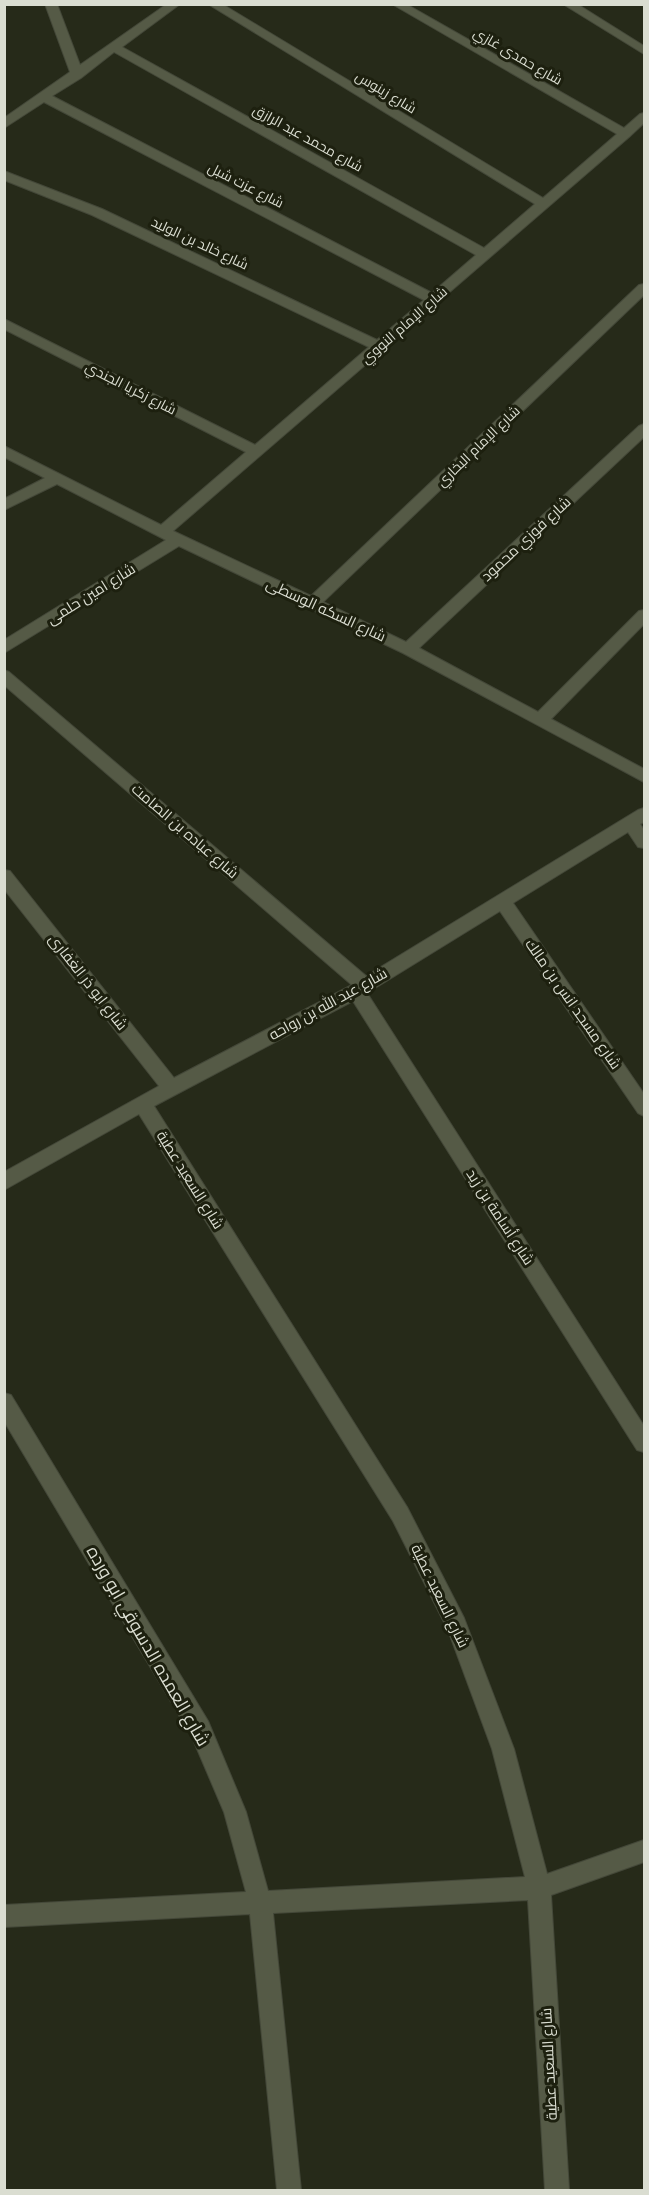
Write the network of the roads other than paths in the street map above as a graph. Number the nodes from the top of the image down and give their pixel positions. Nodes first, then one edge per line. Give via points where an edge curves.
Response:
1 (51, 4) edge
2 (175, 4) edge
3 (213, 4) edge
4 (397, 4) edge
5 (568, 4) edge
6 (115, 48) junction
7 (645, 51) edge
8 (77, 75) junction
9 (44, 97) junction
10 (645, 117) edge
11 (4, 124) edge
12 (625, 134) junction
13 (4, 176) edge
14 (544, 204) junction
15 (486, 255) junction
16 (645, 288) edge
17 (434, 299) junction
18 (4, 323) edge
19 (379, 346) junction
20 (645, 429) edge
21 (4, 451) edge
22 (256, 452) junction
23 (57, 478) junction
24 (4, 505) edge
25 (163, 532) junction
26 (178, 540) junction
27 (312, 604) junction
28 (645, 615) edge
29 (4, 648) edge
30 (408, 649) junction
31 (4, 676) edge
32 (540, 720) junction
33 (645, 776) edge
34 (638, 819) edge
35 (645, 842) edge
36 (4, 876) edge
37 (502, 901) junction
38 (361, 988) junction
39 (171, 1088) junction
40 (142, 1103) junction
41 (645, 1108) edge
42 (5, 1180) edge
43 (4, 1402) edge
44 (645, 1443) edge
45 (645, 1851) edge
46 (539, 1888) junction
47 (260, 1902) junction
48 (4, 1916) edge
49 (289, 2190) edge
50 (557, 2190) edge

1 - 8 street
2 - 6 street
3 - 14 street, شارع زينوس
4 - 12 street, شارع حمدى غازي
5 - 7 street
6 - 8 street
6 - 15 street, شارع محمد عبد الرازق
8 - 9 street
9 - 11 street
9 - 17 street, شارع عزت شبل
10 - 12 street, شارع الإمام النووي
12 - 14 street, شارع الإمام النووي
13 - 19 street, شارع خالد بن الوليد via 97,212
14 - 15 street, شارع الإمام النووي
15 - 17 street, شارع الإمام النووي
16 - 27 street, شارع الإمام البخاري
17 - 19 street, شارع الإمام النووي
18 - 22 street, شارع زكريا الجندي
19 - 22 street, شارع الإمام النووي
20 - 30 street, شارع فوزي محمود
21 - 23 street, شارع السكه الوسطى
22 - 25 street, شارع الإمام النووي
23 - 24 street
23 - 25 street, شارع السكه الوسطى
25 - 26 street, شارع السكه الوسطى
26 - 27 street, شارع السكه الوسطى
26 - 29 street, شارع امين حلمى
27 - 30 street, شارع السكه الوسطى
28 - 32 street
30 - 32 street, شارع السكه الوسطى
31 - 38 street, شارع عباده بن الصامت
32 - 33 street, شارع السكه الوسطى
34 - 35 street
34 - 37 street, شارع عبد الله بن رواحه
36 - 39 street, شارع ابو ذر الغفارى
37 - 38 street, شارع عبد الله بن رواحه
37 - 41 street, شارع مسجد انس بن مالك
38 - 39 street, شارع عبد الله بن رواحه
38 - 44 street, شارع أسامة بن زيد
39 - 40 street, شارع عبد الله بن رواحه
40 - 42 street, شارع عبد الله بن رواحه
40 - 46 street, شارع السعيد عطية via 400,1514 458,1625 503,1749
43 - 47 street, شارع العمده الدسوقي ابو ورده via 200,1730 235,1812
45 - 46 street
46 - 47 street
46 - 50 street, شارع السعيد عطية
47 - 48 street
47 - 49 street, شارع العمده الدسوقي ابو ورده

